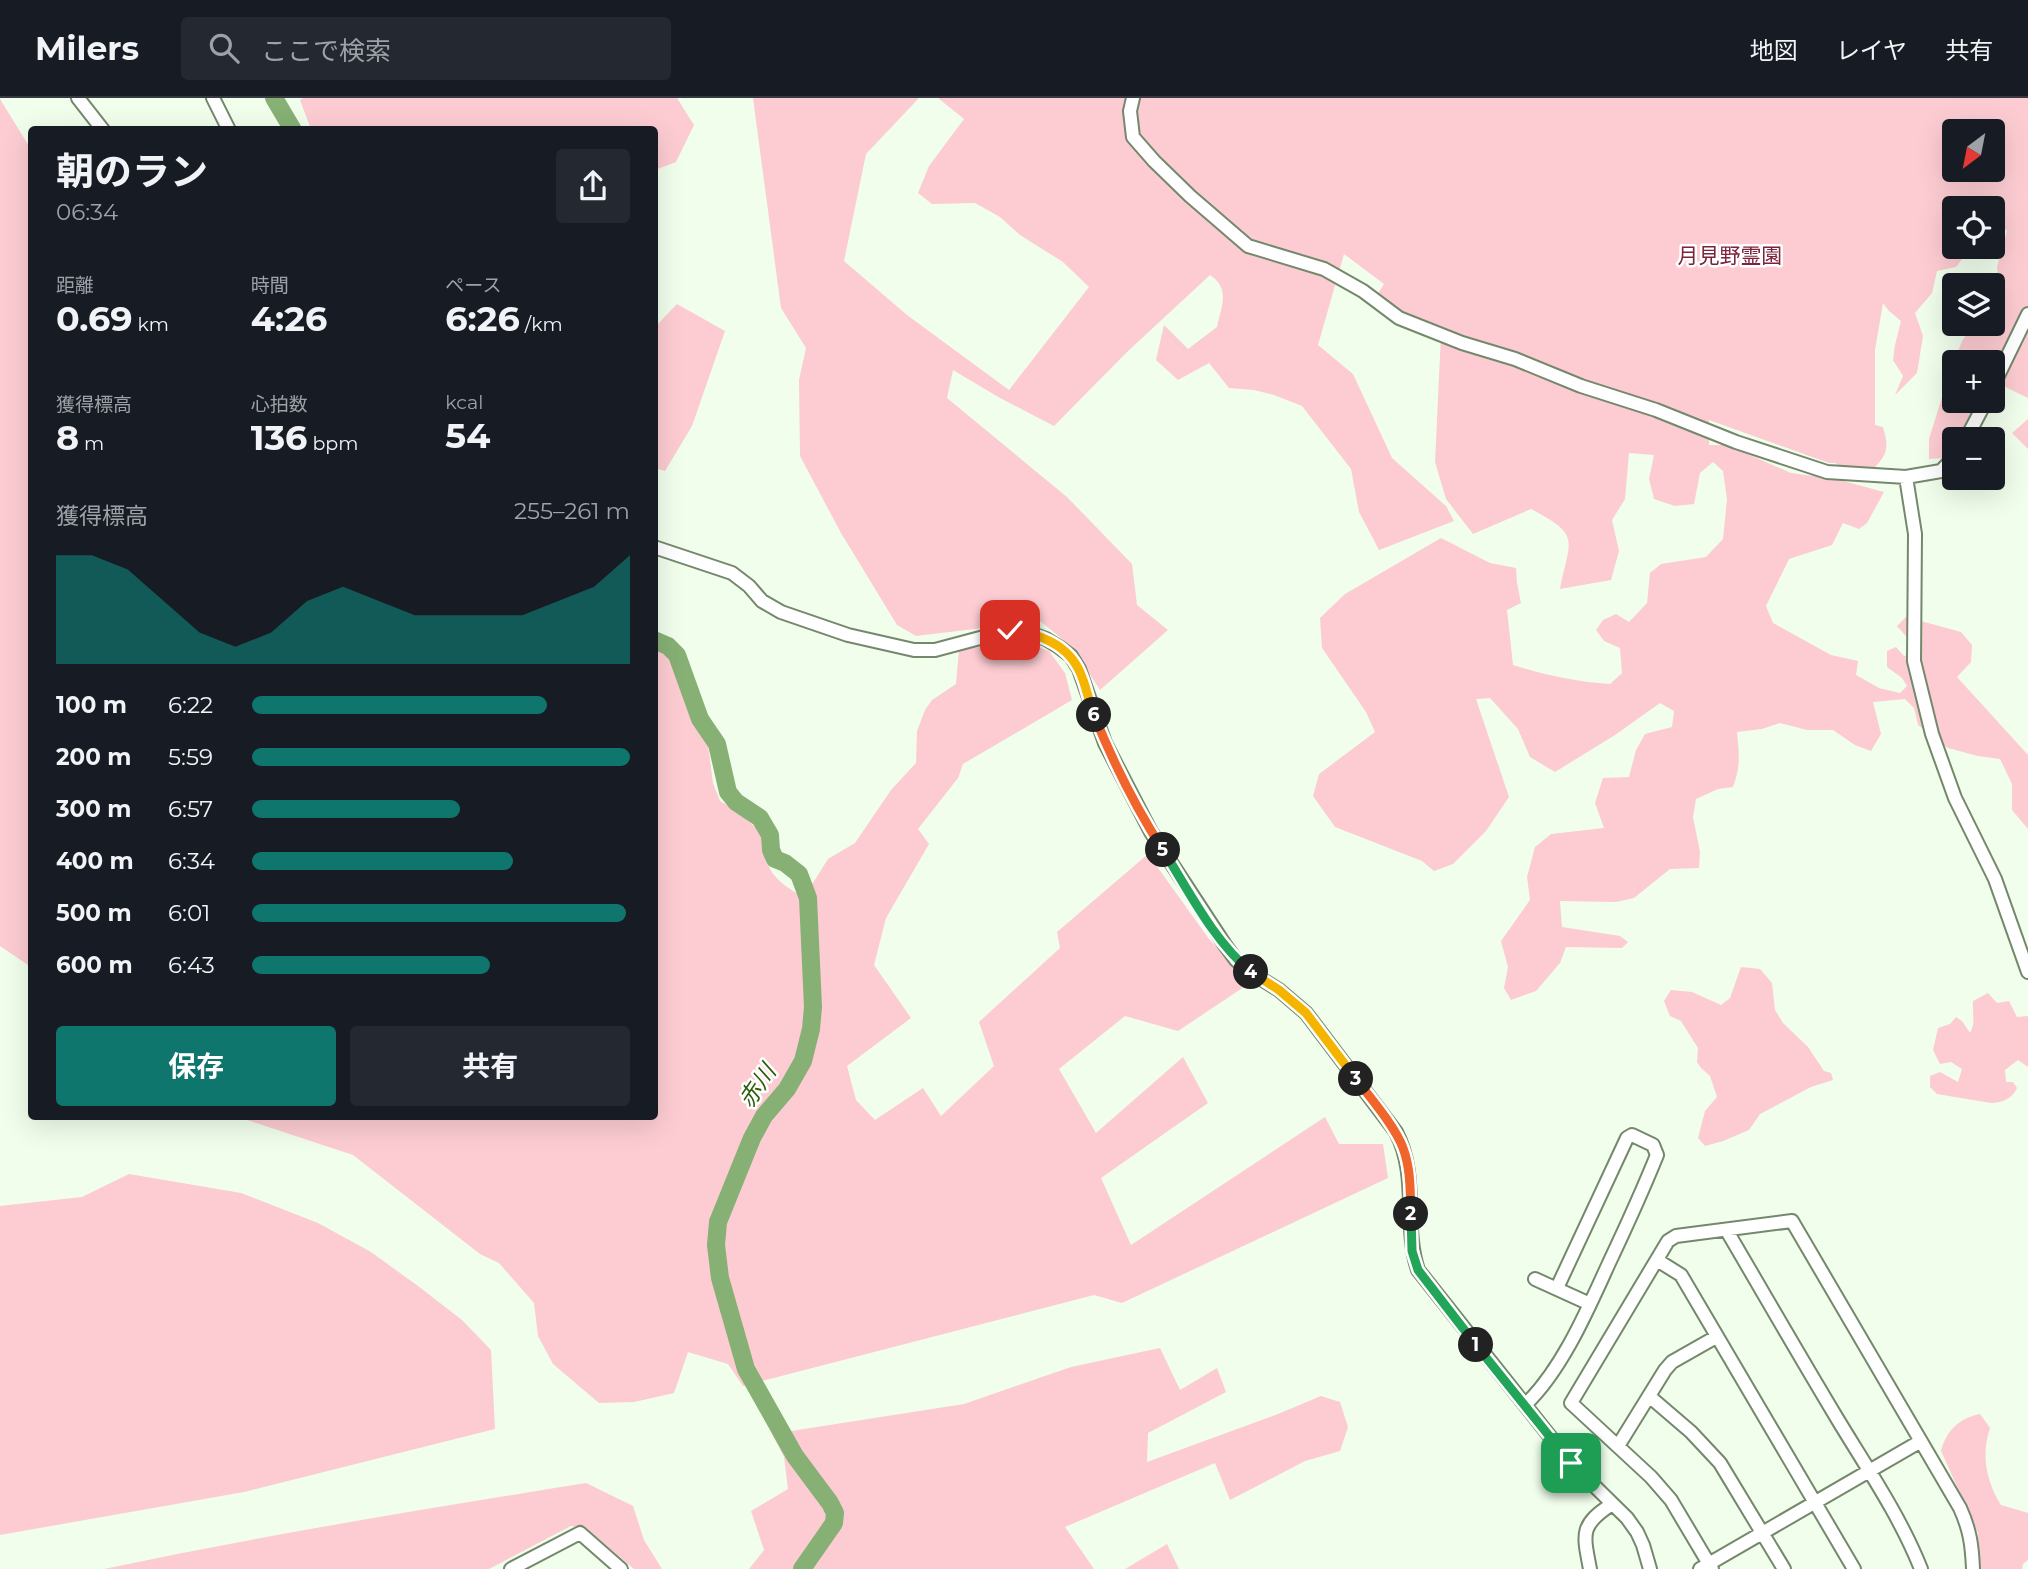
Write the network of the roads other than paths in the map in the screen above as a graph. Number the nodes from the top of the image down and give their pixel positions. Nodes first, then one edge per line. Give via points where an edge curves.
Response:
1 (78, 98) edge
2 (214, 98) edge
3 (1133, 98) edge
4 (100, 126) edge
5 (227, 126) edge
6 (2028, 314) edge
7 (2005, 361) edge
8 (1942, 470) edge
9 (1906, 477) junction
10 (658, 548) edge
11 (2028, 972) edge
12 (1727, 1231) junction
13 (1657, 1260) junction
14 (1535, 1279) dead end
15 (1557, 1288) junction
16 (1590, 1304) junction
17 (1716, 1337) junction
18 (1649, 1396) junction
19 (1525, 1405) junction
20 (1921, 1441) junction
21 (1618, 1446) junction
22 (1869, 1471) junction
23 (1814, 1502) junction
24 (1612, 1503) junction
25 (1762, 1533) junction
26 (1707, 1567) edge
27 (511, 1569) edge
28 (621, 1569) edge
29 (1590, 1569) edge
30 (1650, 1569) edge
31 (1784, 1569) edge
32 (1854, 1569) edge
33 (1921, 1569) edge
34 (1973, 1569) edge

1 - 4 street
2 - 5 street
3 - 9 street via 1133,136 1181,187 1248,246 1324,270 1363,290 1399,318 1768,453 1827,472
6 - 7 street
8 - 9 street
9 - 11 street via 1915,534 1914,661 1932,734 1955,798 1995,879
10 - 19 street via 732,573 781,612 848,635 934,650 1010,630 1046,639 1071,656 1105,743 1151,832 1217,934 1243,966 1306,1013 1395,1132 1410,1174 1412,1251 1418,1270
12 - 13 street via 1676,1236
12 - 20 street via 1792,1221
12 - 22 street
13 - 17 street via 1681,1275
13 - 21 street via 1571,1403
14 - 15 street
15 - 16 street
15 - 16 street via 1627,1138 1632,1135 1653,1145 1657,1155
16 - 19 street via 1553,1371
17 - 18 street via 1672,1362
17 - 23 street
18 - 21 street
18 - 25 street via 1720,1463
19 - 24 street via 1571,1463
20 - 22 street
20 - 34 street via 1968,1525
21 - 26 street via 1671,1500
22 - 23 street
22 - 33 street
23 - 25 street
23 - 32 street
24 - 29 street via 1586,1529
24 - 30 street via 1637,1532
25 - 26 street
25 - 31 street
27 - 28 street via 579,1533

